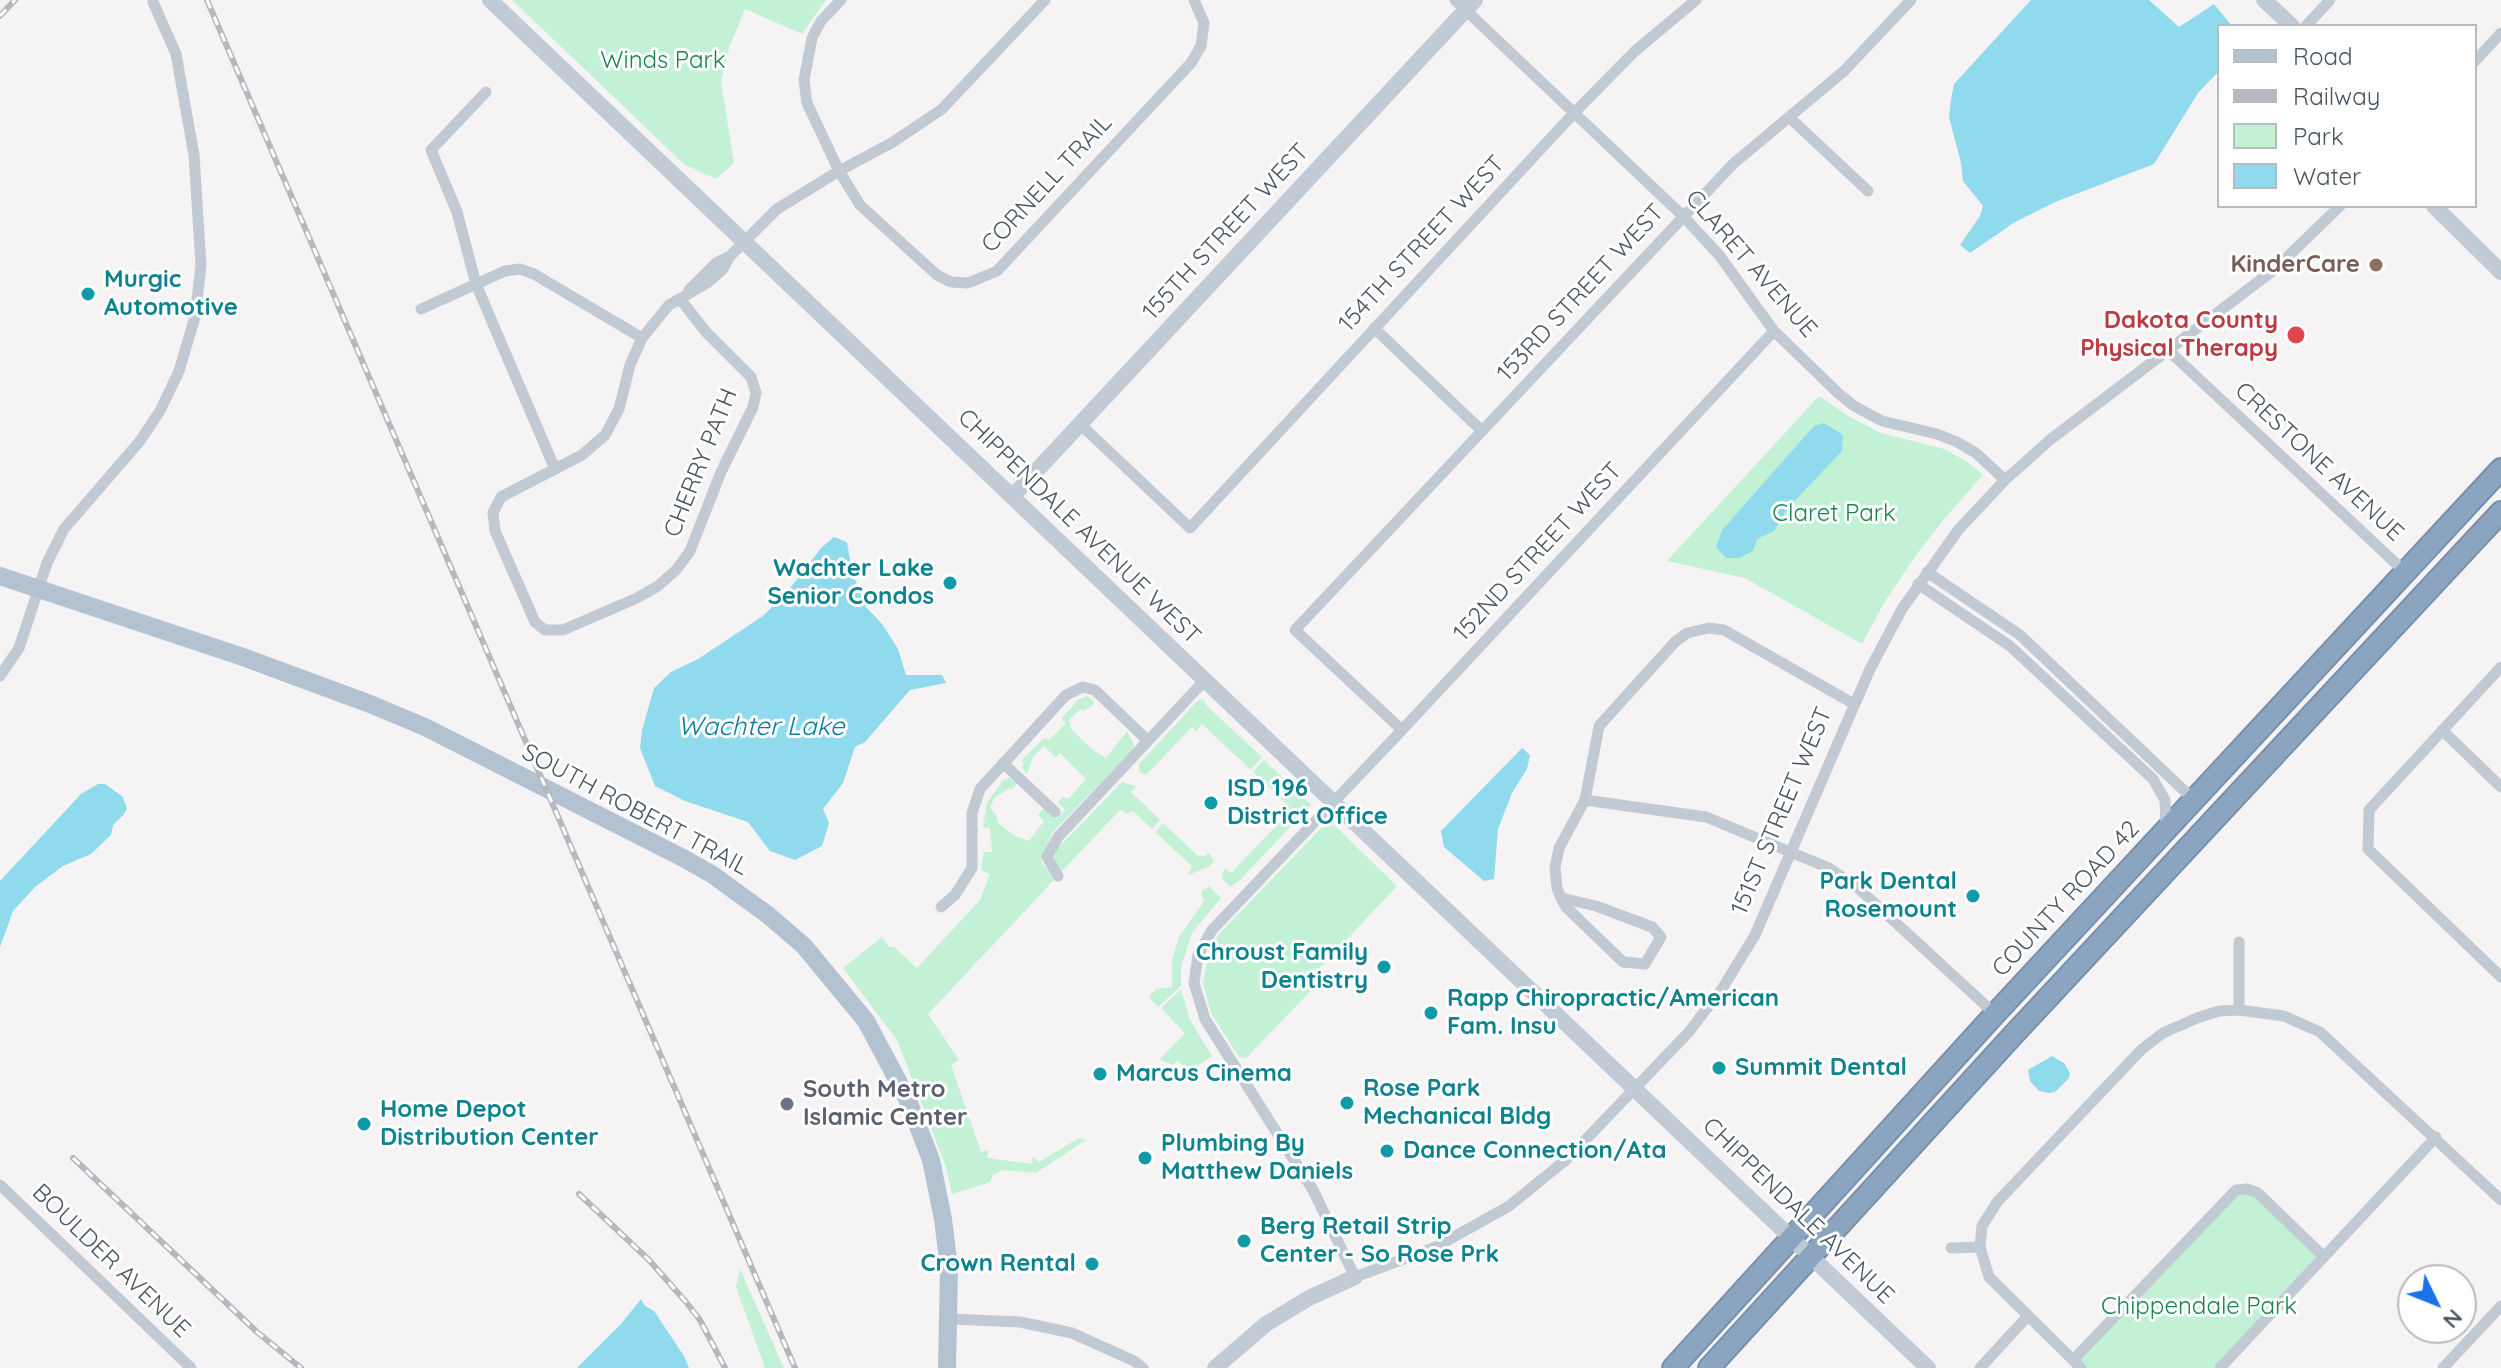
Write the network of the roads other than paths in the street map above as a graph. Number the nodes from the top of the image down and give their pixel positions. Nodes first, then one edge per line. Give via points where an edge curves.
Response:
1 (490, 0) edge
2 (841, 0) edge
3 (1045, 0) edge
4 (1194, 0) edge
5 (1696, 0) edge
6 (1893, 0) edge
7 (2264, 0) edge
8 (2330, 0) edge
9 (153, 2) dead end
10 (1465, 3) edge
11 (1907, 5) edge
12 (2290, 24) edge
13 (2308, 24) edge
14 (2501, 33) edge
15 (2477, 59) edge
16 (486, 92) dead end
17 (1574, 113) junction
18 (1789, 117) junction
19 (839, 171) junction
20 (1868, 191) dead end
21 (2338, 208) edge
22 (2436, 208) edge
23 (1683, 216) junction
24 (744, 243) junction
25 (2501, 272) edge
26 (476, 284) junction
27 (680, 299) junction
28 (421, 309) dead end
29 (1374, 328) junction
30 (1774, 331) junction
31 (642, 338) junction
32 (2168, 350) junction
33 (1080, 424) junction
34 (1482, 431) junction
35 (555, 469) junction
36 (2501, 469) edge
37 (2005, 480) junction
38 (1012, 497) junction
39 (2501, 512) edge
40 (1927, 572) junction
41 (2405, 572) junction
42 (0, 576) edge
43 (1918, 584) junction
44 (38, 589) junction
45 (2501, 667) edge
46 (0, 676) edge
47 (1205, 680) junction
48 (1854, 704) junction
49 (1402, 730) junction
50 (2442, 730) junction
51 (1148, 741) junction
52 (1003, 763) junction
53 (2501, 787) edge
54 (2193, 799) junction
55 (1585, 800) junction
56 (1333, 802) junction
57 (1055, 812) dead end
58 (2166, 828) junction
59 (1792, 852) junction
60 (1058, 876) dead end
61 (1561, 898) junction
62 (941, 907) dead end
63 (2239, 942) dead end
64 (2092, 950) junction
65 (2501, 977) edge
66 (2239, 1010) junction
67 (1995, 1014) junction
68 (1635, 1089) junction
69 (2436, 1137) junction
70 (0, 1185) edge
71 (2501, 1200) edge
72 (1792, 1237) junction
73 (1980, 1247) junction
74 (1951, 1248) dead end
75 (1811, 1256) junction
76 (2324, 1257) junction
77 (1355, 1277) junction
78 (2501, 1306) edge
79 (2027, 1317) junction
80 (950, 1319) junction
81 (2077, 1364) edge
82 (191, 1368) edge
83 (947, 1368) edge
84 (1143, 1368) edge
85 (1215, 1368) edge
86 (1673, 1368) edge
87 (1709, 1368) edge
88 (1928, 1368) edge
89 (1980, 1368) edge
90 (2220, 1368) edge
91 (2443, 1368) edge

1 - 24 street, CHIPPENDALE AVENUE WEST
2 - 19 street, CORNELL TRAIL via 812,38 804,80 807,103
3 - 19 street via 942,109
4 - 19 street, CORNELL TRAIL via 1204,23 1201,46 1191,63 997,271 968,283 937,275 860,205
5 - 17 street, 154TH STREET WEST
6 - 11 street
7 - 12 street
8 - 13 street
9 - 44 street via 176,54 193,142 201,265 197,307 179,371 160,411 64,529
10 - 17 street, CLARET AVENUE
10 - 33 street, 155TH STREET WEST
11 - 18 street, 153RD STREET WEST via 1844,71
14 - 15 street
16 - 26 street via 431,150 457,212
17 - 23 street, CLARET AVENUE
17 - 29 street, 154TH STREET WEST
18 - 20 street
18 - 23 street, 153RD STREET WEST
19 - 24 street via 777,209
21 - 32 street, 151ST STREET WEST via 2275,269
22 - 25 street
23 - 30 street, CLARET AVENUE via 1719,255
23 - 34 street, 153RD STREET WEST
24 - 27 street via 723,269
24 - 38 street, CHIPPENDALE AVENUE WEST
26 - 28 street
26 - 31 street via 505,271 527,270
26 - 35 street
27 - 31 street via 661,312
27 - 35 street, CHERRY PATH via 749,373 756,393 753,407 690,551 676,570 637,598 563,630 545,630 535,622 495,531 493,513 511,490
29 - 33 street, 154TH STREET WEST via 1190,528
29 - 34 street
30 - 37 street, CLARET AVENUE via 1854,406 1892,424 1957,442
30 - 49 street, 152ND STREET WEST
31 - 35 street via 610,427 590,449
32 - 37 street, 151ST STREET WEST
32 - 41 street, CRESTONE AVENUE
33 - 38 street, 155TH STREET WEST
34 - 49 street, 153RD STREET WEST via 1295,630
36 - 41 highway, COUNTY ROAD 42
37 - 40 street, 151ST STREET WEST
38 - 47 street, CHIPPENDALE AVENUE WEST
39 - 64 highway
40 - 43 street, 151ST STREET WEST
40 - 54 street via 2020,635
41 - 54 highway, COUNTY ROAD 42
42 - 44 main road, SOUTH ROBERT TRAIL
43 - 48 street, 151ST STREET WEST
43 - 58 street via 2010,646 2153,779 2165,800
44 - 46 street via 19,648
44 - 80 main road, SOUTH ROBERT TRAIL via 257,662 425,727 683,858 768,915 804,946 850,999 903,1086 936,1180 948,1256
45 - 50 street
47 - 51 street
47 - 56 street, CHIPPENDALE AVENUE WEST
48 - 55 street via 1724,630 1694,630 1675,642 1603,720
48 - 59 street, 151ST STREET WEST
49 - 56 street, 152ND STREET WEST
50 - 53 street
50 - 65 street via 2369,810 2368,849
51 - 52 street via 1101,695 1083,687 1066,695
51 - 60 street via 1058,837 1047,857
52 - 57 street
52 - 62 street via 977,795 967,879
54 - 58 highway, COUNTY ROAD 42
54 - 64 highway via 2197,821 2097,929
55 - 59 street via 1706,817
55 - 61 street via 1556,858
56 - 68 street, CHIPPENDALE AVENUE WEST
56 - 77 street, 152ND STREET WEST via 1212,930 1198,955 1194,983 1205,1019 1313,1190
58 - 67 highway, COUNTY ROAD 42
59 - 67 street via 1848,880
59 - 68 street, 151ST STREET WEST via 1755,935 1722,989
61 - 61 street via 1623,962 1645,964 1661,937 1652,927
63 - 66 street
64 - 75 highway
66 - 69 street via 2284,1016 2320,1032
66 - 73 street via 2197,1018 2142,1049 1998,1201 1982,1226
67 - 72 highway, COUNTY ROAD 42
68 - 72 street, CHIPPENDALE AVENUE
68 - 77 street, 151ST STREET WEST via 1567,1159 1509,1206 1436,1247
69 - 71 street
69 - 76 street
70 - 82 street, BOULDER AVENUE
72 - 75 street, CHIPPENDALE AVENUE
72 - 86 highway, COUNTY ROAD 42
73 - 74 street
73 - 79 street via 1989,1277
75 - 87 highway
75 - 88 street, CHIPPENDALE AVENUE
76 - 81 street via 2258,1193 2236,1190
76 - 90 street
77 - 85 street, 151ST STREET WEST via 1266,1324
78 - 91 street
79 - 81 street
79 - 89 street
80 - 83 main road, SOUTH ROBERT TRAIL
80 - 84 street via 1020,1322 1072,1333

